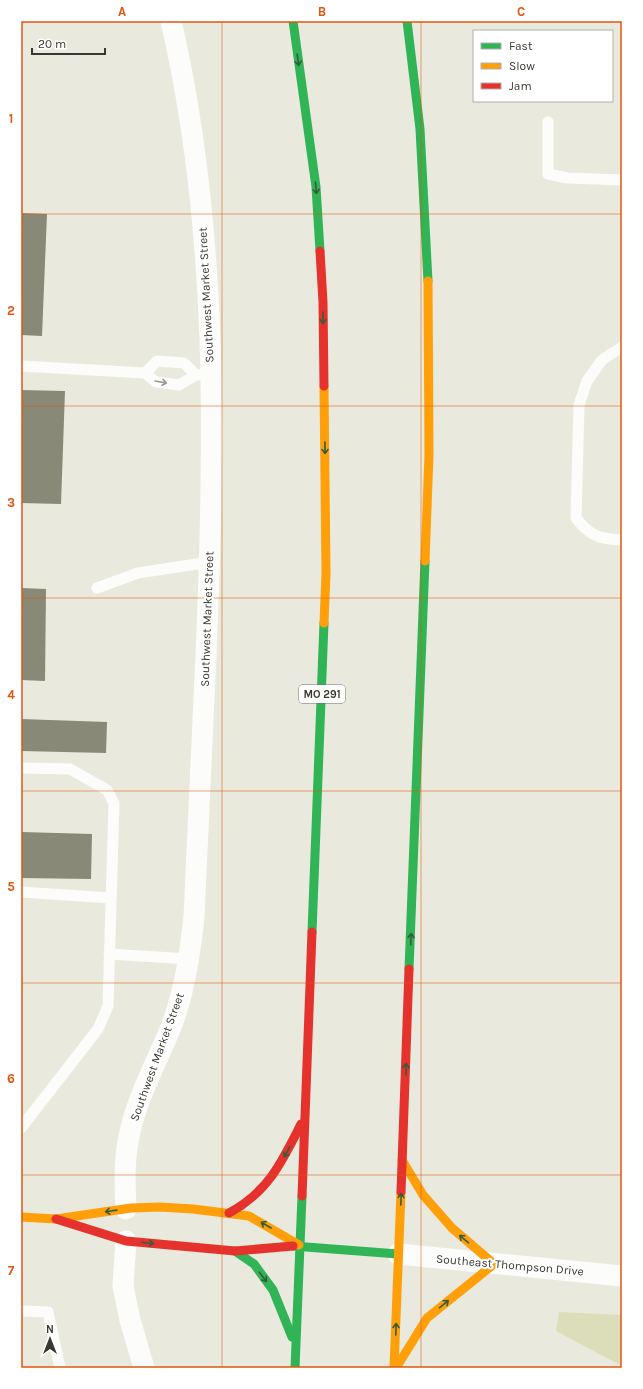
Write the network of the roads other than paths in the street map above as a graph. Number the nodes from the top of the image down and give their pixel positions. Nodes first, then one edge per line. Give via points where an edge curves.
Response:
1 (171, 21) edge
2 (293, 21) edge
3 (407, 21) edge
4 (548, 122) dead end
5 (622, 180) edge
6 (622, 347) edge
7 (21, 366) edge
8 (145, 373) junction
9 (204, 375) junction
10 (622, 540) edge
11 (210, 562) junction
12 (97, 588) dead end
13 (21, 768) edge
14 (21, 892) edge
15 (111, 898) junction
16 (109, 954) junction
17 (189, 959) junction
18 (304, 1117) junction
19 (21, 1128) edge
20 (402, 1160) junction
21 (126, 1209) junction
22 (229, 1214) junction
23 (21, 1216) edge
24 (56, 1219) junction
25 (126, 1241) junction
26 (299, 1245) junction
27 (234, 1251) junction
28 (398, 1254) junction
29 (494, 1264) junction
30 (622, 1276) edge
31 (21, 1311) edge
32 (296, 1346) junction
33 (60, 1368) edge
34 (144, 1368) edge
35 (295, 1368) edge
36 (395, 1368) edge

1 - 9 street, Southwest Market Street via 183,77 200,194 206,270
2 -> 18 main road, MO 291 via 317,194 323,302 326,543
20 -> 3 main road via 429,455 430,334 428,251 416,90
4 - 5 lane via 548,174 568,178
6 - 10 lane via 602,360 587,381 579,405 576,518 583,528 594,536
7 - 8 lane
8 -> 9 lane via 156,382 179,385
8 - 9 lane via 157,361 184,363
9 - 11 street, Southwest Market Street via 212,470
11 - 12 lane via 138,573
11 - 17 street, Southwest Market Street via 194,917
13 - 15 lane via 70,769 107,790 114,803
14 - 15 lane
15 - 16 lane
16 - 17 lane
16 - 19 lane via 108,1006 98,1029
17 - 21 street, Southwest Market Street via 172,1022 142,1096 128,1141 125,1168
18 -> 22 main road via 275,1175 245,1206
18 - 26 main road, MO 291
28 -> 20 main road
29 -> 20 main road via 452,1228 424,1195
21 - 22 main road via 160,1207
21 -> 24 main road
26 -> 22 main road via 249,1216
23 - 24 main road
24 - 25 main road
25 -> 27 main road
25 - 34 street via 124,1286 130,1320
26 - 27 main road
26 - 28 main road
26 - 32 main road, MO 291
27 -> 32 main road via 254,1264 274,1290
28 - 29 street, Southeast Thompson Drive
36 -> 28 main road
29 - 30 street, Southeast Thompson Drive
36 -> 29 main road via 427,1318
31 - 33 lane via 48,1312
32 - 35 main road, MO 291

